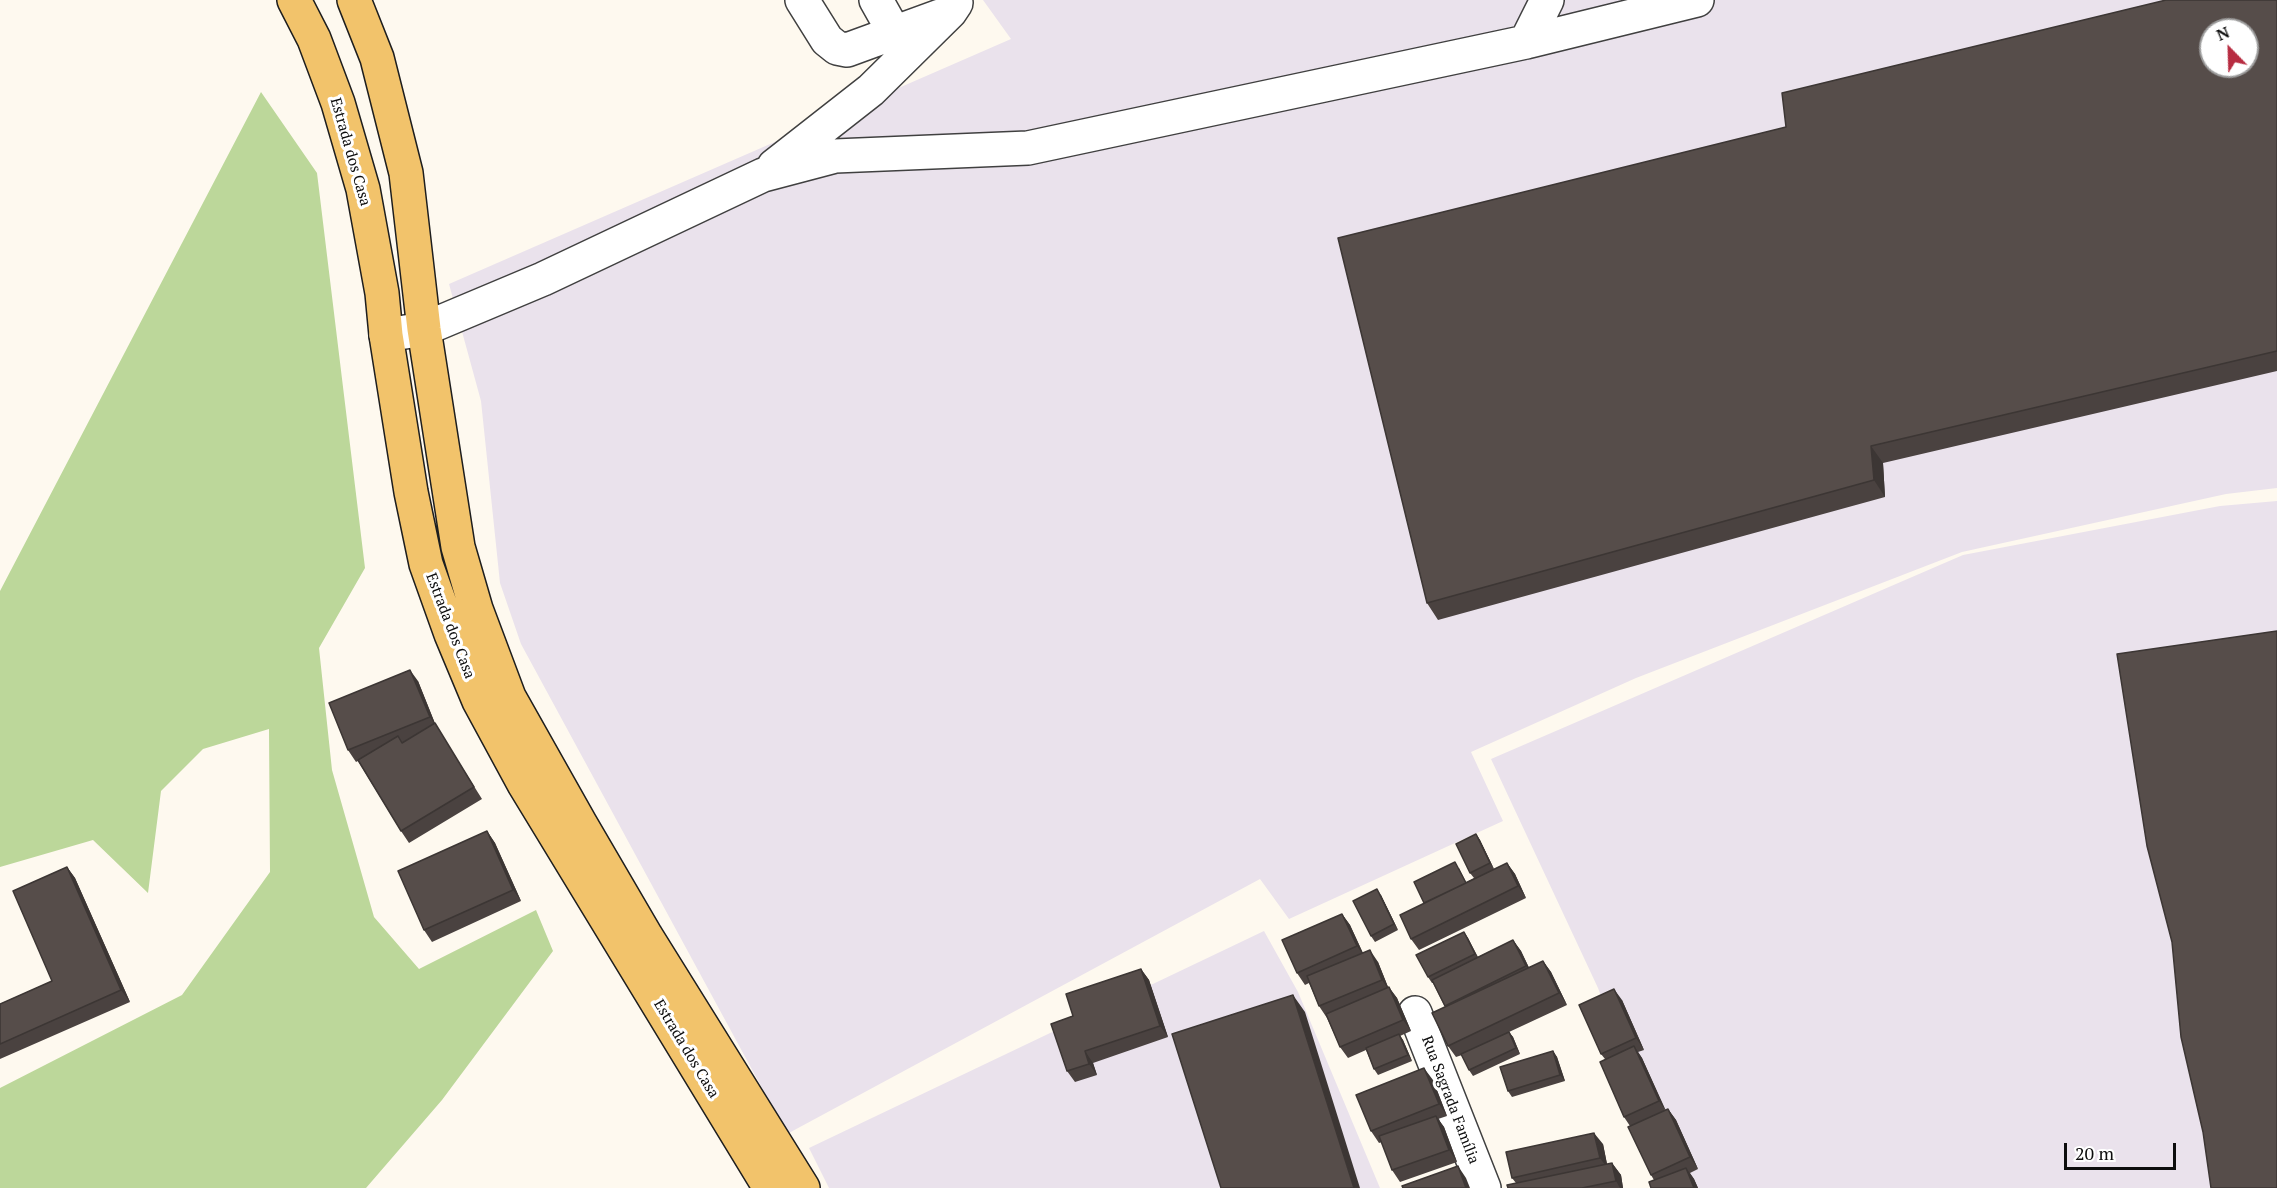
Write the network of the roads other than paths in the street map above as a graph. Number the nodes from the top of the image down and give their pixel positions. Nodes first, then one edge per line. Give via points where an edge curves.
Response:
1 (294, 0) edge
2 (354, 0) edge
3 (802, 0) edge
4 (876, 0) edge
5 (1547, 0) edge
6 (1697, 0) edge
7 (952, 6) edge
8 (894, 32) junction
9 (1526, 42) junction
10 (763, 175) junction
11 (424, 329) junction
12 (386, 335) junction
13 (1415, 1013) dead end
14 (770, 1188) edge
15 (803, 1188) edge
16 (1484, 1188) edge

1 - 12 main road, Estrada dos Casa via 334,92 363,189
2 - 11 main road, Estrada dos Casa via 377,58 406,172
3 - 8 street via 827,40 837,48 847,50
4 - 8 street
5 - 9 street
6 - 9 street
7 - 8 street
7 - 10 street via 871,90
9 - 10 street via 1028,148 835,156
10 - 11 street via 543,279
11 - 12 street
11 - 15 main road, Estrada dos Casa via 458,547 509,697 646,936
12 - 14 main road, Estrada dos Casa via 426,564 479,701 524,784
13 - 16 street, Rua Sagrada Família

